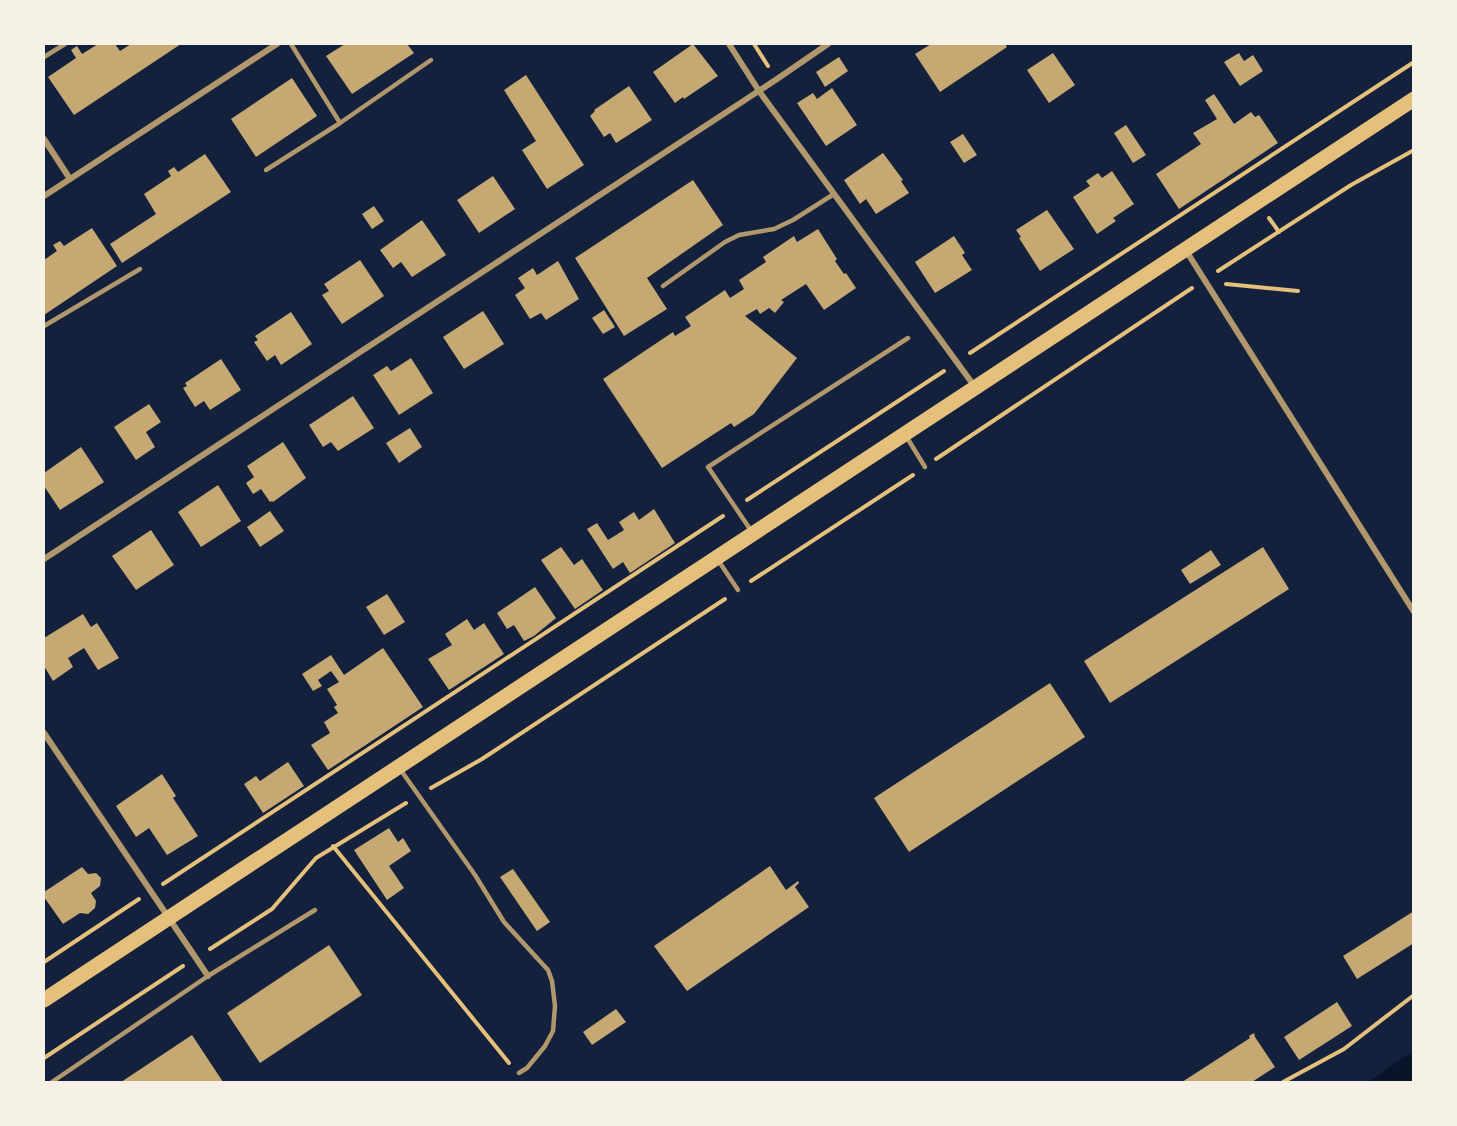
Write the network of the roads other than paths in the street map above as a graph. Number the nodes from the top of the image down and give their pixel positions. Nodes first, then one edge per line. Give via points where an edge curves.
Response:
1 (65, 44) edge
2 (277, 44) edge
3 (291, 44) edge
4 (729, 44) edge
5 (828, 44) edge
6 (44, 57) edge
7 (430, 60) dead end
8 (759, 91) junction
9 (1413, 99) edge
10 (340, 123) junction
11 (44, 139) edge
12 (266, 170) dead end
13 (70, 178) junction
14 (834, 194) junction
15 (44, 196) edge
16 (1185, 249) junction
17 (140, 269) dead end
18 (663, 286) dead end
19 (44, 326) edge
20 (908, 338) dead end
21 (975, 387) junction
22 (905, 433) junction
23 (925, 467) road end
24 (753, 533) junction
25 (717, 558) junction
26 (44, 559) edge
27 (738, 590) road end
28 (1413, 612) edge
29 (44, 733) edge
30 (398, 767) junction
31 (315, 910) dead end
32 (169, 918) junction
33 (208, 976) junction
34 (44, 1000) edge
35 (519, 1073) road end
36 (51, 1083) edge

1 - 6 lane
2 - 13 street
3 - 10 lane
4 - 8 street
5 - 8 street
7 - 10 lane
8 - 14 street
8 - 26 street
9 - 16 main road
10 - 12 lane
11 - 13 street
13 - 15 street
14 - 18 lane via 774,229 739,235 725,242
14 - 21 street
16 - 21 main road
16 - 28 street
17 - 19 lane
20 - 24 lane via 708,467
21 - 22 main road
22 - 23 lane
22 - 24 main road
24 - 25 main road
25 - 27 lane
25 - 30 main road
29 - 32 street
30 - 32 main road
30 - 35 lane via 475,874 504,922 548,970 555,1006 554,1031
31 - 33 lane
32 - 33 street
32 - 34 main road
33 - 36 lane

